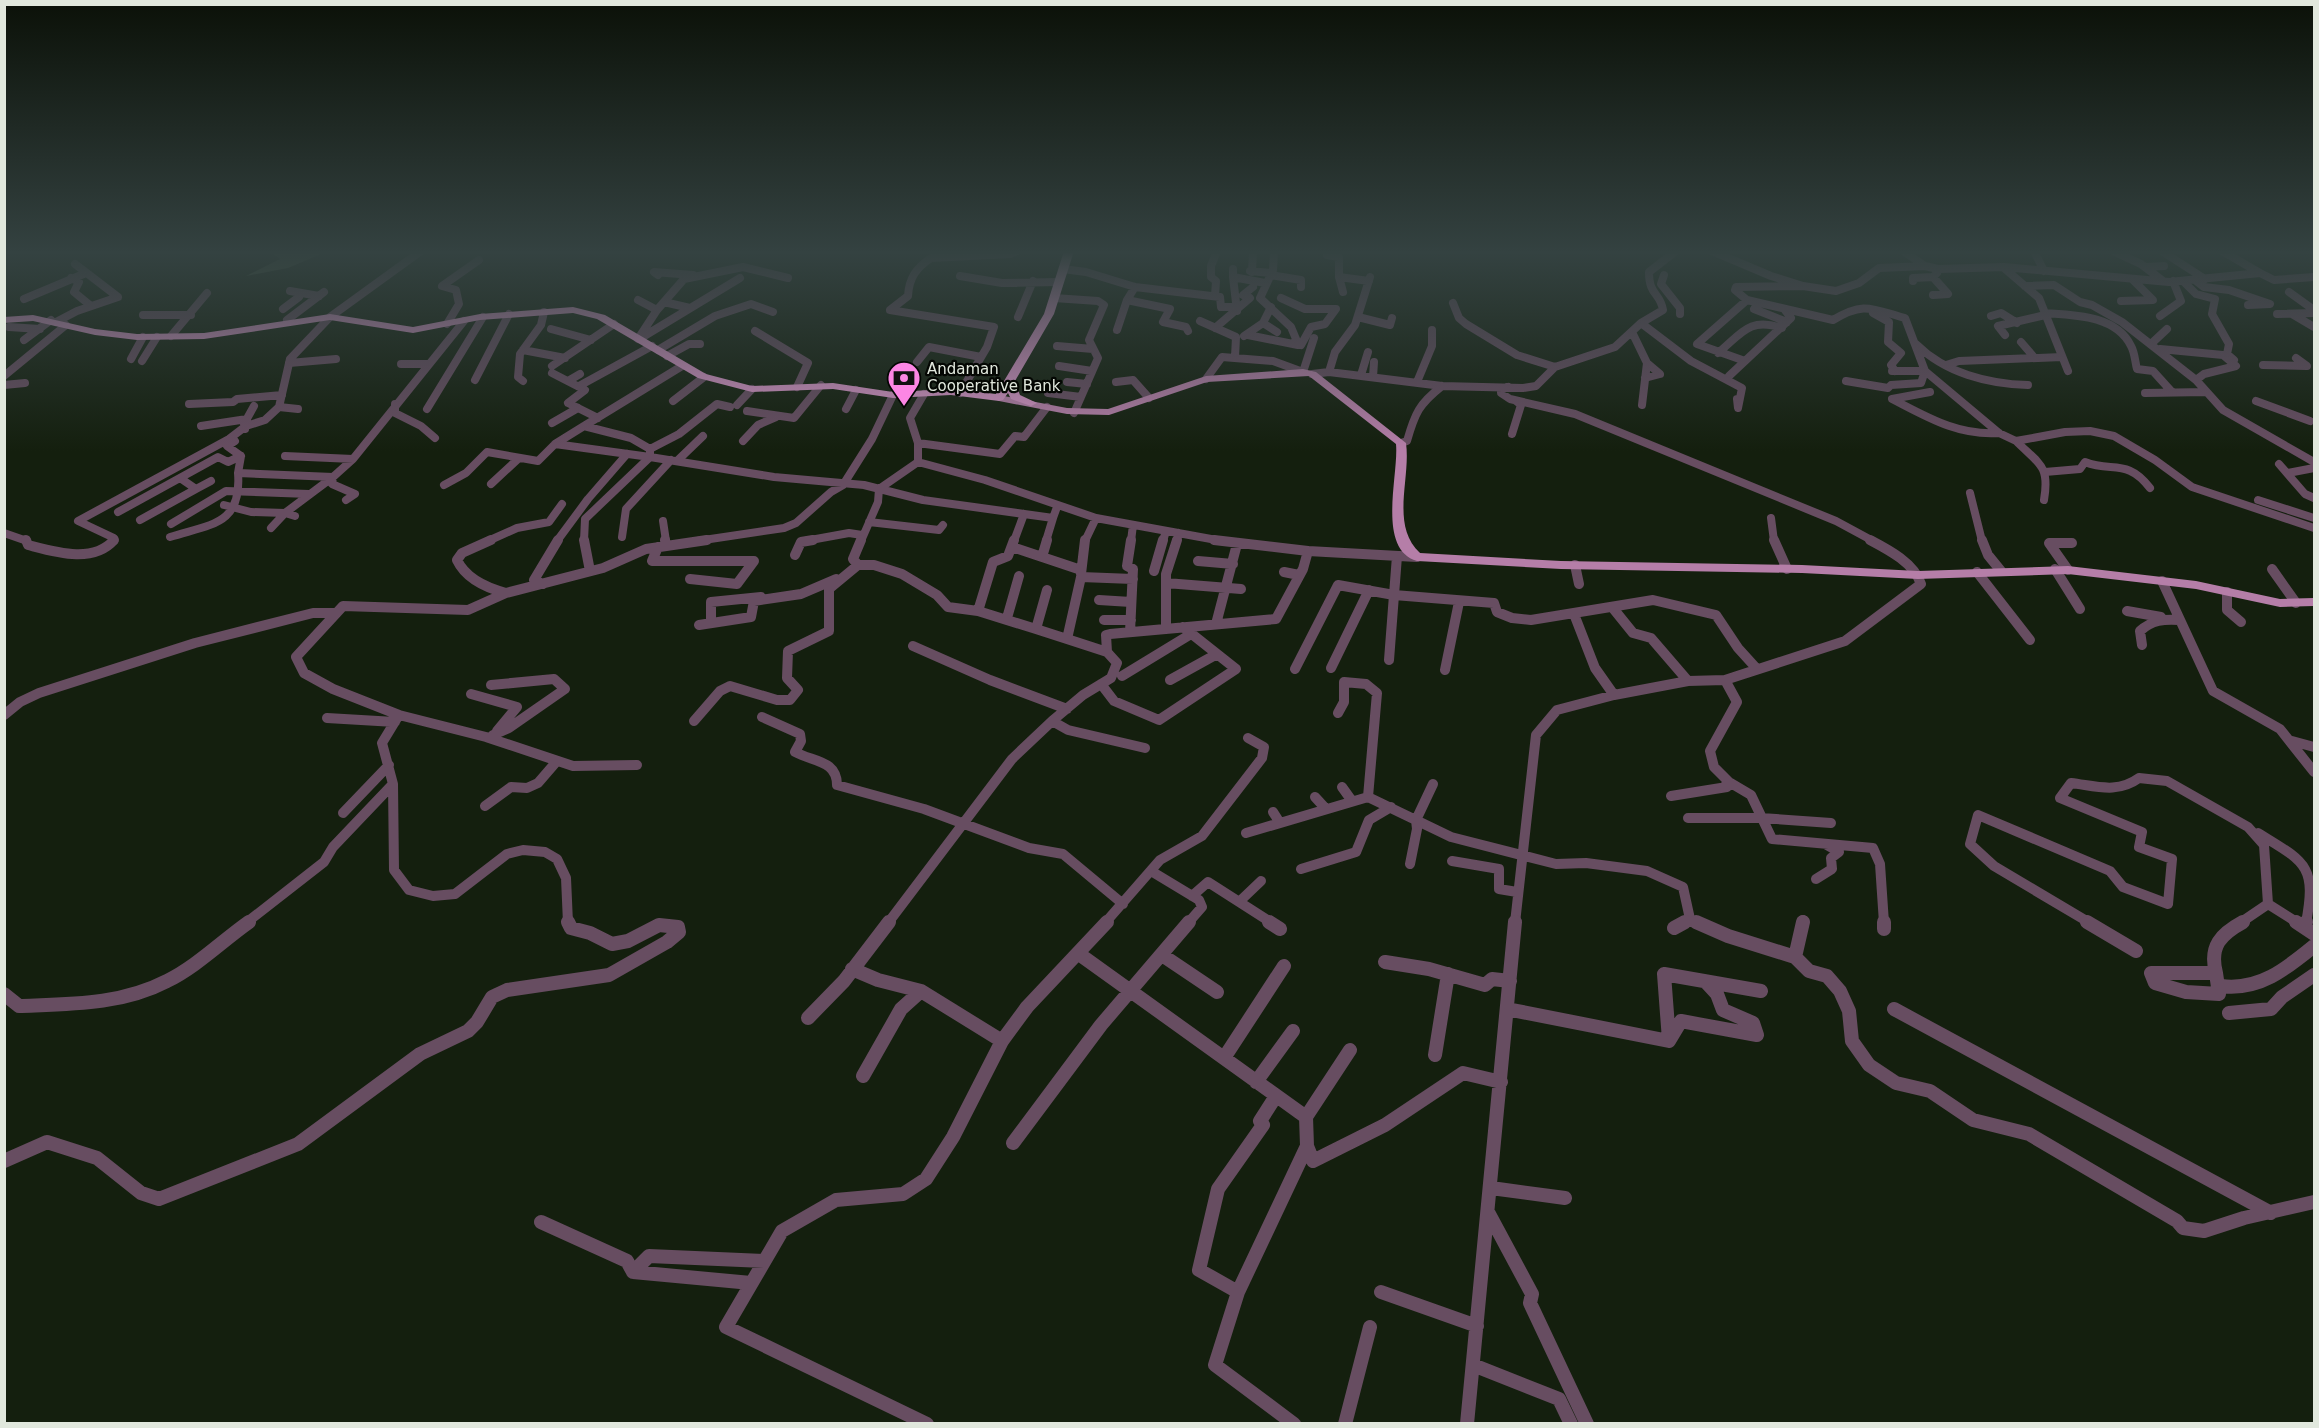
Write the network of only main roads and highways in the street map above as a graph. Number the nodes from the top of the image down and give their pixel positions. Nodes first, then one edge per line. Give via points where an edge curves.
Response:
1 (277, 318) edge
2 (333, 318) edge
3 (480, 318) edge
4 (598, 318) edge
5 (1047, 318) edge
6 (7, 324) edge
7 (1010, 382) junction
8 (963, 393) junction
9 (999, 398) junction
10 (1031, 404) junction
11 (2314, 602) edge

1 - 6 highway via 225,334 157,337 95,332 33,318
2 - 3 highway via 412,330
4 - 8 highway via 704,377 752,389 820,385 893,395
5 - 7 highway
7 - 8 highway via 989,392
7 - 9 highway
7 - 10 highway via 1015,397
8 - 9 highway
9 - 10 main road
10 - 11 main road via 1074,413 1108,412 1206,379 1307,373 1401,443 1404,453 1398,511 1405,547 1417,557 1918,575 2055,569 2162,581 2280,603

